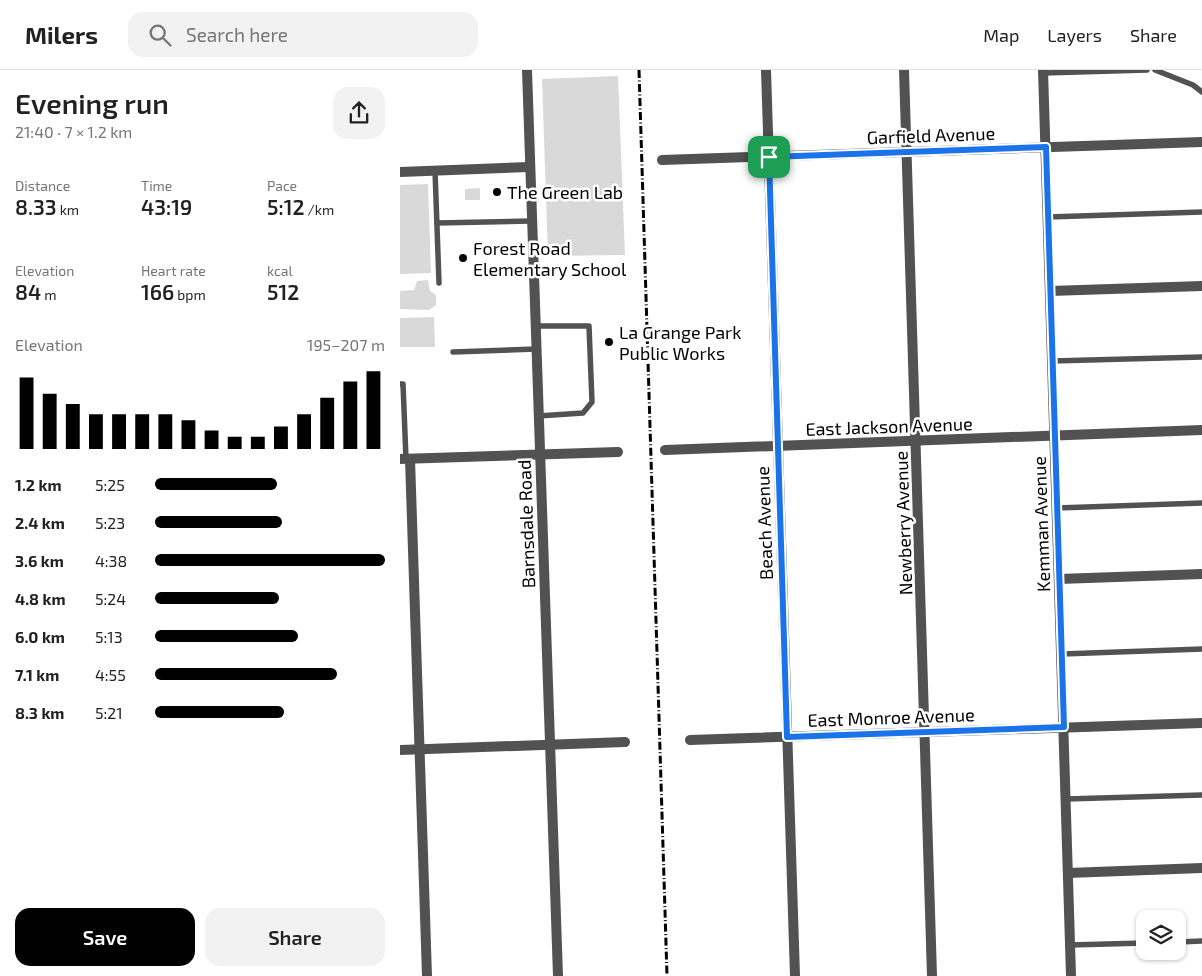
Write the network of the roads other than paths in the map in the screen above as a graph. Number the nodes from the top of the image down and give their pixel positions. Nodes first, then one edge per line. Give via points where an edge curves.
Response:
1 (527, 70) edge
2 (766, 70) edge
3 (904, 70) edge
4 (1147, 70) edge
5 (1155, 70) edge
6 (1044, 72) edge
7 (1202, 92) edge
8 (1202, 142) edge
9 (1046, 147) junction
10 (907, 152) junction
11 (769, 157) junction
12 (662, 160) dead end
13 (529, 167) junction
14 (435, 170) junction
15 (400, 172) edge
16 (1202, 212) edge
17 (1048, 217) junction
18 (531, 221) junction
19 (437, 223) junction
20 (439, 283) dead end
21 (1202, 286) edge
22 (1050, 291) junction
23 (535, 326) junction
24 (536, 349) junction
25 (453, 352) dead end
26 (1202, 357) edge
27 (1052, 361) junction
28 (400, 384) edge
29 (538, 416) junction
30 (1202, 430) edge
31 (1054, 436) junction
32 (917, 441) junction
33 (778, 447) junction
34 (665, 450) dead end
35 (618, 452) dead end
36 (540, 454) junction
37 (405, 459) edge
38 (1202, 503) edge
39 (1057, 508) junction
40 (1202, 574) edge
41 (1059, 579) junction
42 (1202, 649) edge
43 (1062, 654) junction
44 (1202, 722) edge
45 (1064, 727) junction
46 (925, 733) junction
47 (787, 737) junction
48 (690, 740) dead end
49 (625, 742) dead end
50 (549, 745) junction
51 (420, 749) junction
52 (400, 750) edge
53 (1202, 794) edge
54 (1066, 799) junction
55 (1202, 868) edge
56 (1068, 873) junction
57 (1202, 941) edge
58 (1186, 942) edge
59 (1136, 943) edge
60 (1070, 945) junction
61 (427, 976) edge
62 (558, 976) edge
63 (795, 976) edge
64 (932, 976) edge
65 (1071, 976) edge

1 - 13 street, Barnsdale Road
2 - 11 street, Beach Avenue
3 - 10 street, Newberry Avenue
4 - 6 lane
5 - 7 lane via 1193,85
6 - 9 street, Kemman Avenue
8 - 9 street, Garfield Avenue
9 - 10 street, Garfield Avenue
9 - 17 street, Kemman Avenue
10 - 11 street, Garfield Avenue
10 - 32 street, Newberry Avenue
11 - 12 street, Garfield Avenue
11 - 33 street, Beach Avenue
13 - 14 street
13 - 18 street, Barnsdale Road
14 - 15 street
14 - 19 lane
16 - 17 lane
17 - 22 street, Kemman Avenue
18 - 19 lane
18 - 23 street, Barnsdale Road
19 - 20 lane
21 - 22 street
22 - 27 street, Kemman Avenue
23 - 24 street, Barnsdale Road
23 - 29 lane via 589,326 592,402 583,413
24 - 25 lane
24 - 29 street, Barnsdale Road
26 - 27 lane
27 - 31 street, Kemman Avenue
28 - 37 lane via 404,384
29 - 36 street, Barnsdale Road
30 - 31 street, East Jackson Avenue
31 - 32 street, East Jackson Avenue
31 - 39 street, Kemman Avenue
32 - 33 street, East Jackson Avenue
32 - 46 street, Newberry Avenue
33 - 34 street, East Jackson Avenue
33 - 47 street, Beach Avenue
35 - 36 street
36 - 37 street
36 - 50 street, Barnsdale Road
37 - 51 street
38 - 39 lane
39 - 41 street, Kemman Avenue
40 - 41 street
41 - 43 street, Kemman Avenue
42 - 43 lane
43 - 45 street, Kemman Avenue
44 - 45 street, East Monroe Avenue
45 - 46 street, East Monroe Avenue
45 - 54 street, Kemman Avenue
46 - 47 street, East Monroe Avenue
46 - 64 street, Newberry Avenue
47 - 48 street, East Monroe Avenue
47 - 63 street, Beach Avenue
49 - 50 street
50 - 51 street
50 - 62 street, Barnsdale Road
51 - 52 street
51 - 61 street
53 - 54 lane
54 - 56 street, Kemman Avenue
55 - 56 street
56 - 60 street, Kemman Avenue
57 - 58 lane
59 - 60 lane
60 - 65 street, Kemman Avenue

